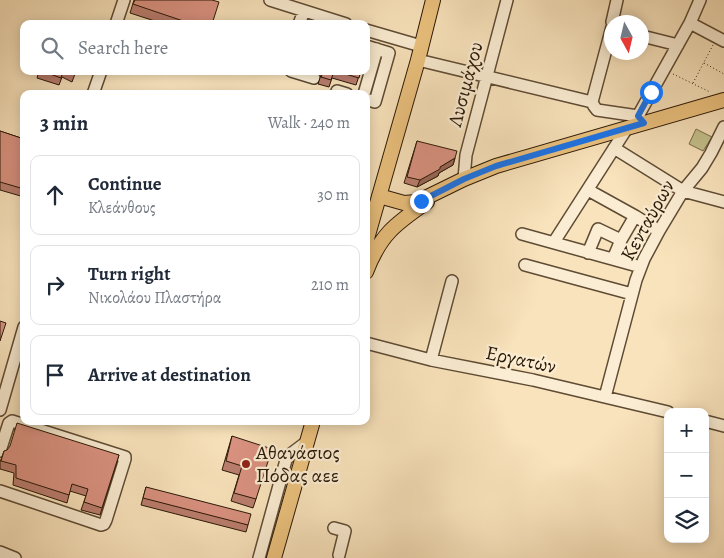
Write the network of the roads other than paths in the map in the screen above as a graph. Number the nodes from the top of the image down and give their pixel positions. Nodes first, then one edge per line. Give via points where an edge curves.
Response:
1 (124, 0) edge
2 (270, 0) edge
3 (432, 0) edge
4 (507, 0) edge
5 (617, 0) edge
6 (700, 0) edge
7 (304, 11) junction
8 (614, 15) edge
9 (117, 20) edge
10 (301, 20) edge
11 (333, 20) edge
12 (690, 23) junction
13 (370, 31) edge
14 (649, 38) edge
15 (721, 39) edge
16 (678, 45) junction
17 (421, 46) junction
18 (372, 48) edge
19 (604, 55) edge
20 (418, 60) junction
21 (100, 75) edge
22 (304, 75) edge
23 (367, 75) edge
24 (486, 77) junction
25 (314, 78) dead end
26 (94, 90) edge
27 (365, 90) edge
28 (370, 100) edge
29 (592, 102) junction
30 (720, 102) edge
31 (641, 120) junction
32 (724, 127) edge
33 (627, 128) junction
34 (721, 140) edge
35 (614, 148) junction
36 (464, 179) junction
37 (446, 189) junction
38 (588, 190) junction
39 (683, 191) junction
40 (378, 199) junction
41 (724, 202) edge
42 (414, 211) junction
43 (635, 216) junction
44 (370, 228) edge
45 (659, 231) junction
46 (522, 234) dead end
47 (621, 240) junction
48 (554, 242) junction
49 (588, 253) junction
50 (613, 259) junction
51 (370, 263) edge
52 (525, 265) dead end
53 (641, 267) junction
54 (452, 282) dead end
55 (632, 294) junction
56 (20, 341) edge
57 (370, 345) edge
58 (431, 360) junction
59 (605, 397) junction
60 (0, 410) edge
61 (664, 411) edge
62 (709, 422) edge
63 (20, 424) edge
64 (25, 425) edge
65 (312, 425) edge
66 (724, 426) edge
67 (308, 442) junction
68 (0, 451) edge
69 (0, 491) edge
70 (334, 528) dead end
71 (0, 552) edge
72 (339, 555) dead end
73 (14, 558) edge
74 (260, 558) edge
75 (274, 558) edge

1 - 9 street
2 - 7 street
3 - 17 main road
4 - 24 street, Λυσιμάχου
5 - 8 street
6 - 12 street
7 - 10 street
7 - 11 street
12 - 15 street
12 - 16 street
13 - 17 street
14 - 16 street
16 - 31 street
17 - 20 main road
18 - 28 street via 389,53 375,102
19 - 29 street
20 - 24 street
20 - 40 main road
21 - 26 street
22 - 25 street
23 - 27 street
24 - 29 street
24 - 36 street, Λυσιμάχου via 466,155
29 - 31 street via 597,110
30 - 31 main road
31 - 33 main road
32 - 34 street, Κενταύρων
33 - 35 street
33 - 36 main road
34 - 39 street, Κενταύρων
35 - 38 street
35 - 39 street
36 - 37 main road
37 - 40 main road via 411,203
37 - 42 main road
38 - 43 street
38 - 48 street
39 - 41 street
39 - 45 street, Κενταύρων
40 - 42 main road via 405,211
40 - 44 main road
42 - 51 main road via 382,240
43 - 45 street
43 - 47 street
45 - 53 street, Κενταύρων
46 - 48 street
47 - 49 street via 598,229
47 - 50 street
48 - 49 street
49 - 50 street
50 - 53 street
52 - 55 street
53 - 55 street, Κενταύρων
54 - 58 street
55 - 59 street, Κενταύρων
56 - 60 street
57 - 58 street, Εργατών
58 - 59 street, Εργατών
59 - 61 street, Εργατών
62 - 66 street
63 - 68 street via 9,423
64 - 69 street via 124,457 106,520 101,525
65 - 67 main road
67 - 74 street via 286,460
67 - 75 main road
70 - 72 street via 345,531
71 - 73 street

